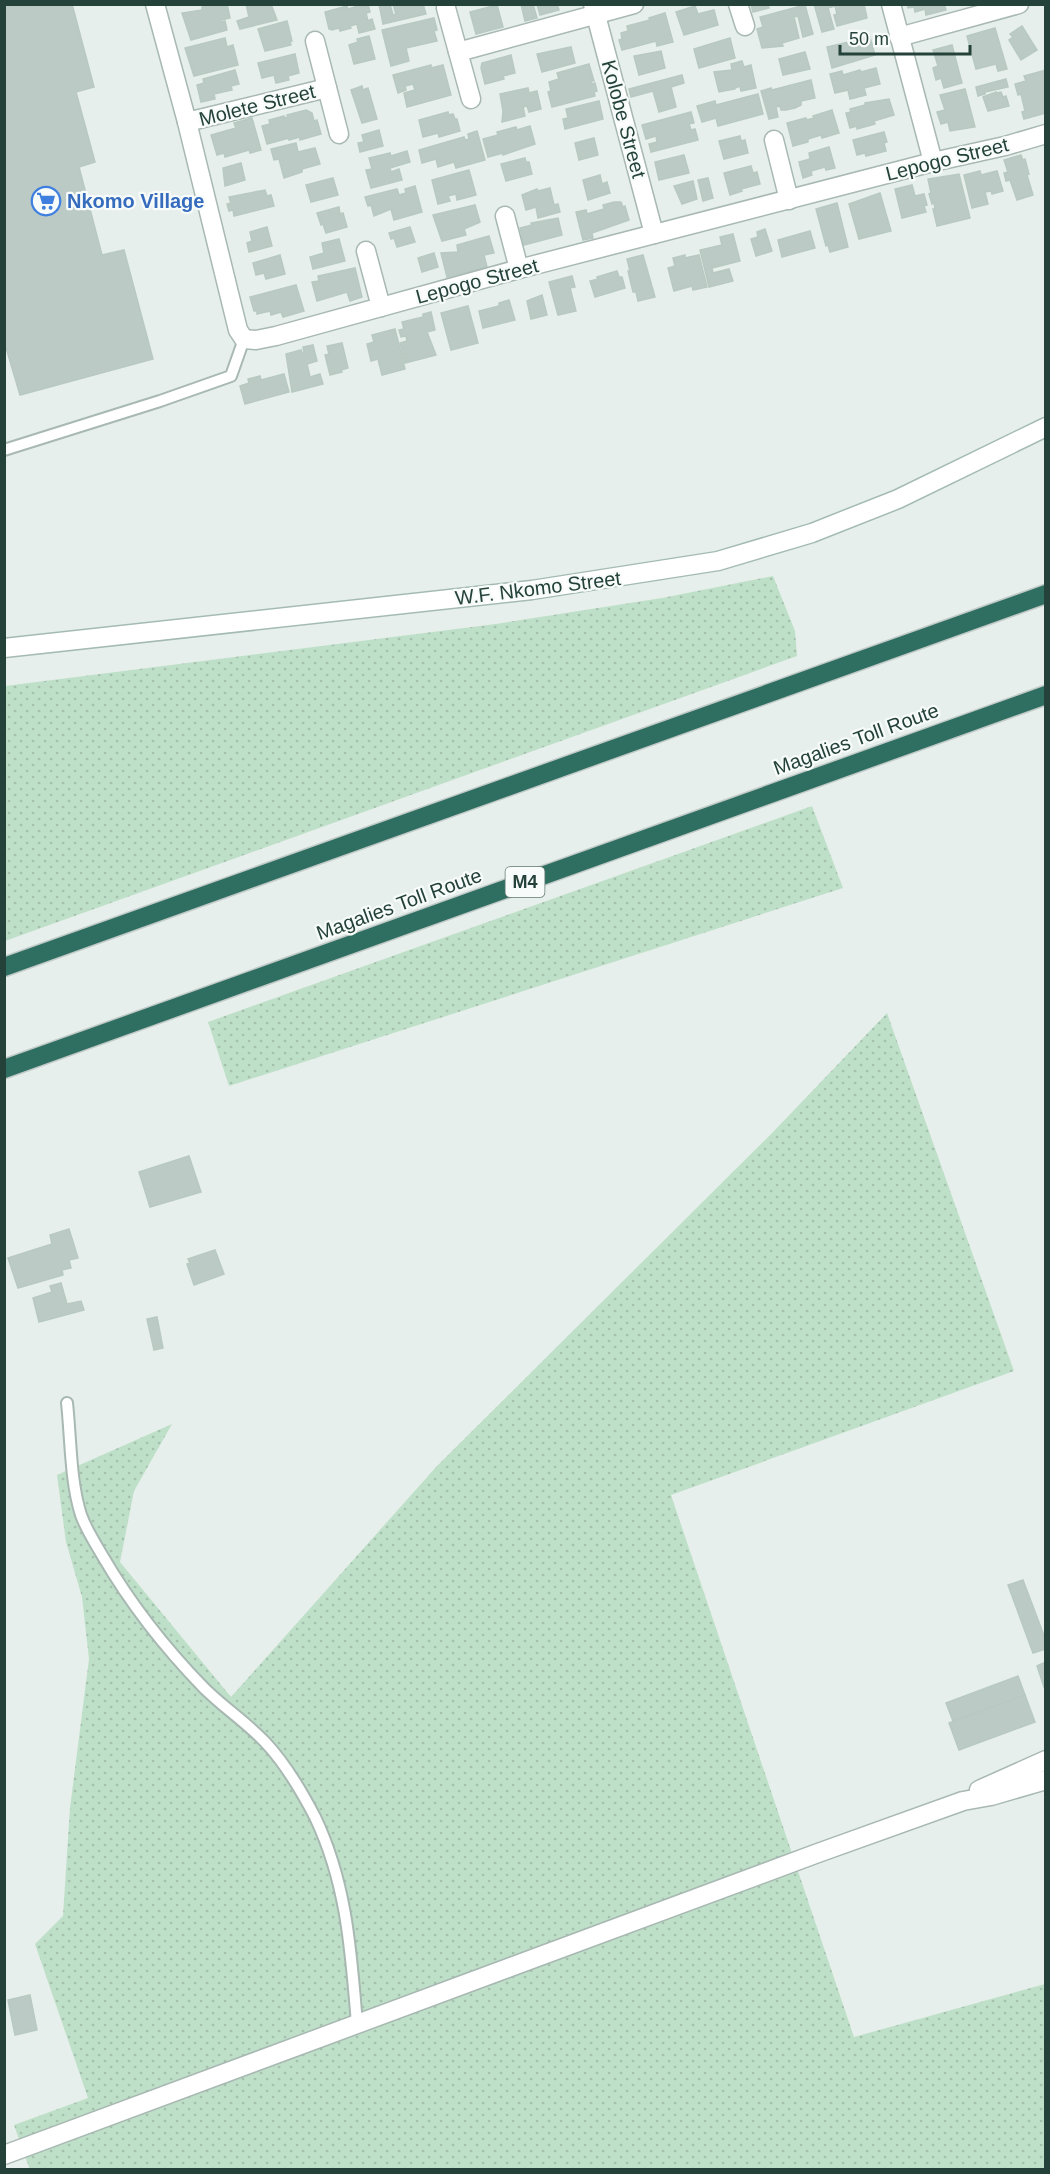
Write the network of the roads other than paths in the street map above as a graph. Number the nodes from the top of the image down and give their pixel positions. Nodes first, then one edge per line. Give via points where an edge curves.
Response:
1 (155, 4) edge
2 (634, 4) edge
3 (738, 4) edge
4 (891, 4) edge
5 (1019, 4) edge
6 (446, 8) dead end
7 (594, 10) edge
8 (745, 26) dead end
9 (899, 37) junction
10 (315, 41) dead end
11 (458, 52) junction
12 (327, 88) junction
13 (471, 99) dead end
14 (187, 122) junction
15 (339, 134) dead end
16 (1046, 134) edge
17 (774, 140) dead end
18 (933, 162) junction
19 (789, 200) junction
20 (505, 216) dead end
21 (654, 234) junction
22 (366, 251) dead end
23 (519, 269) junction
24 (381, 307) junction
25 (244, 339) junction
26 (1046, 427) edge
27 (4, 450) edge
28 (1046, 594) edge
29 (4, 648) edge
30 (1046, 695) edge
31 (4, 967) edge
32 (4, 1070) edge
33 (67, 1403) dead end
34 (1046, 1760) edge
35 (1046, 1780) edge
36 (963, 1801) junction
37 (357, 2024) junction
38 (4, 2156) edge

1 - 14 street
2 - 7 street
3 - 8 street
4 - 9 street
5 - 9 street
6 - 11 street
7 - 11 street
7 - 21 street, Kolobe Street
9 - 18 street
10 - 12 street, Molete Street
11 - 13 street
12 - 14 street, Molete Street
12 - 15 street, Molete Street
14 - 25 street via 238,330
16 - 18 street, Lepogo Street
17 - 19 street
18 - 19 street, Lepogo Street
19 - 21 street, Lepogo Street
20 - 23 street
21 - 23 street, Lepogo Street
22 - 24 street
23 - 24 street, Lepogo Street
24 - 25 street, Lepogo Street via 276,336
25 - 27 lane via 231,376
26 - 29 street, W.F. Nkomo Street via 898,499 812,533 718,561 531,590
28 - 31 highway
30 - 32 highway, Magalies Toll Route / M4
33 - 37 lane via 81,1515 111,1570 160,1638 204,1688 266,1743 314,1816 330,1851 344,1902
34 - 36 street via 984,1787
35 - 36 street
36 - 37 street
37 - 38 street

